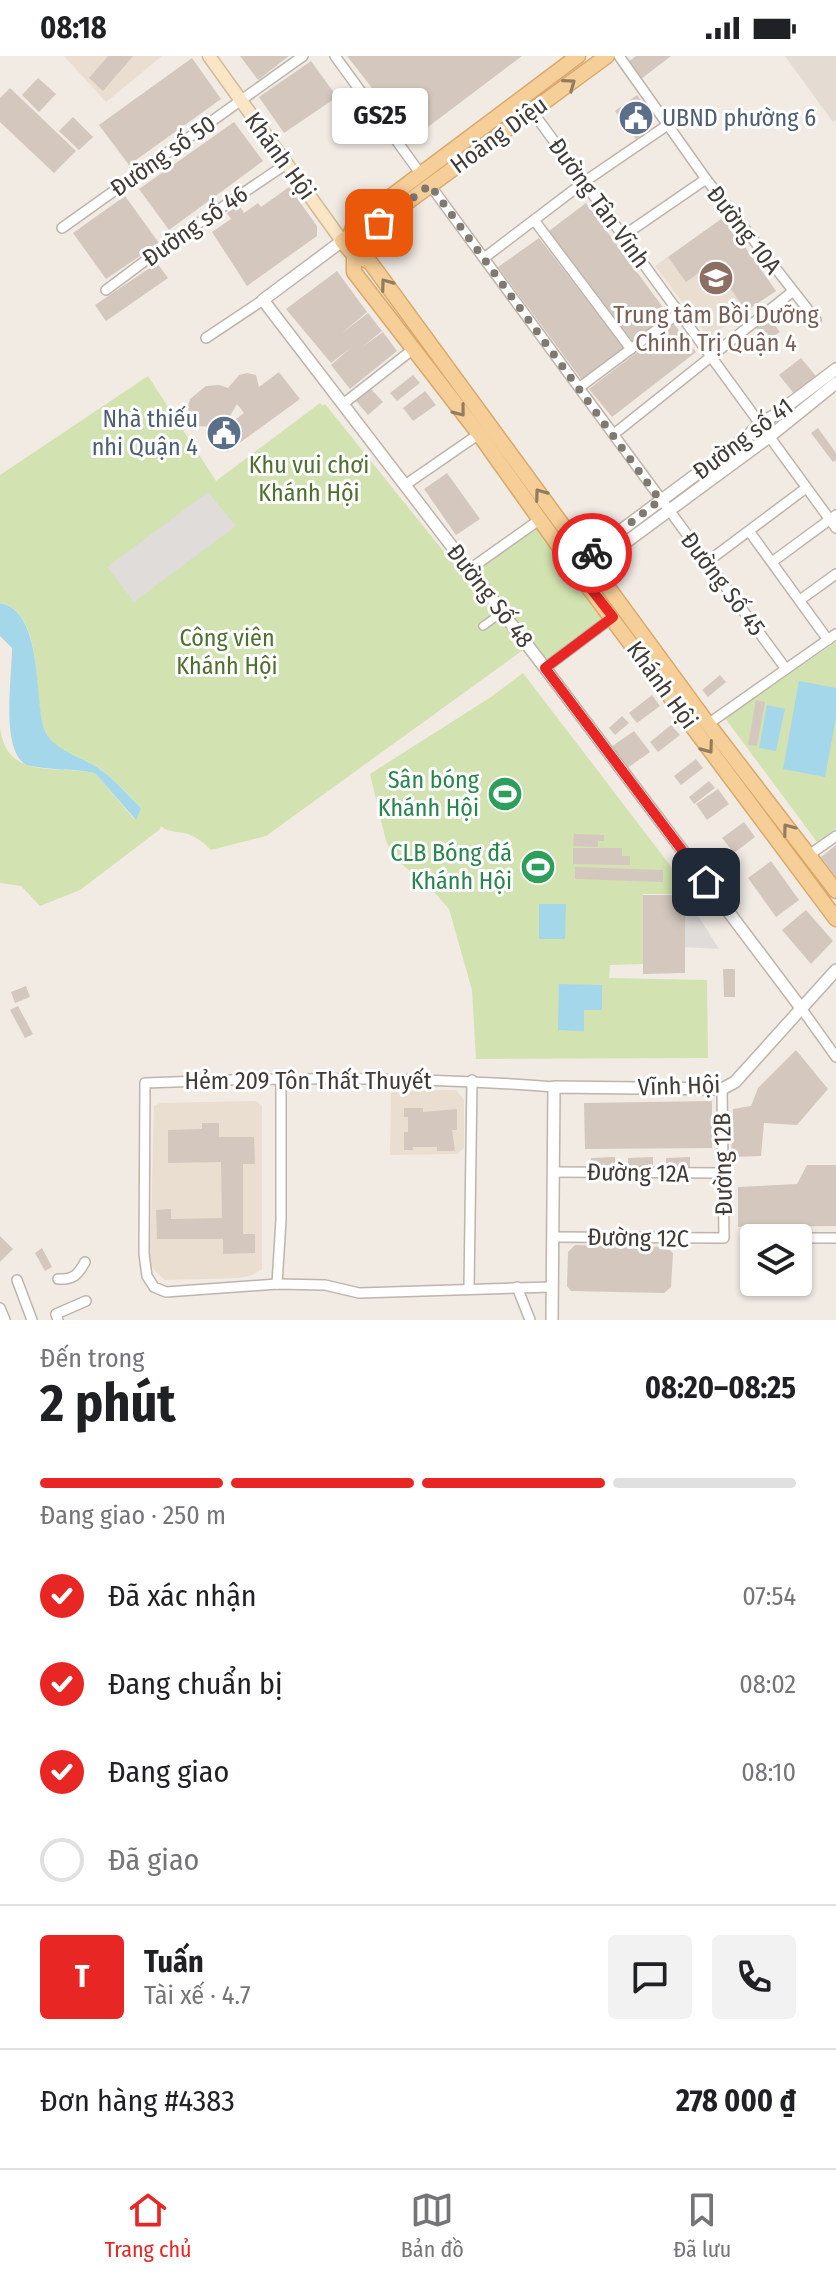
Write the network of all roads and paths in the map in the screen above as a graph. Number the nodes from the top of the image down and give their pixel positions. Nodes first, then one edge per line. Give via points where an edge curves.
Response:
1 (209, 56) edge
2 (303, 56) edge
3 (335, 56) edge
4 (577, 56) edge
5 (607, 56) edge
6 (619, 56) edge
7 (240, 102) junction
8 (532, 111) junction
9 (669, 124) junction
10 (286, 164) junction
11 (425, 179) junction
12 (706, 179) junction
13 (584, 182) junction
14 (534, 220) junction
15 (62, 228) dead end
16 (623, 236) junction
17 (346, 238) junction
18 (354, 255) junction
19 (484, 258) junction
20 (106, 290) dead end
21 (792, 292) junction
22 (263, 300) junction
23 (679, 313) junction
24 (816, 320) dead end
25 (206, 338) dead end
26 (631, 349) junction
27 (412, 350) junction
28 (710, 356) junction
29 (836, 369) edge
30 (836, 383) edge
31 (580, 387) junction
32 (343, 404) junction
33 (759, 424) junction
34 (479, 434) junction
35 (614, 434) junction
36 (769, 437) junction
37 (405, 485) junction
38 (806, 488) junction
39 (660, 500) junction
40 (670, 512) junction
41 (539, 520) junction
42 (834, 521) edge
43 (749, 531) junction
44 (590, 561) junction
45 (707, 562) junction
46 (772, 562) junction
47 (470, 569) junction
48 (577, 571) junction
49 (836, 574) edge
50 (800, 600) junction
51 (503, 612) junction
52 (613, 617) junction
53 (483, 626) dead end
54 (832, 637) edge
55 (545, 668) junction
56 (786, 669) junction
57 (708, 724) junction
58 (836, 836) edge
59 (809, 855) junction
60 (836, 891) edge
61 (836, 919) edge
62 (836, 970) edge
63 (801, 1008) junction
64 (836, 1057) edge
65 (281, 1077) junction
66 (472, 1080) junction
67 (554, 1087) junction
68 (722, 1089) junction
69 (553, 1172) junction
70 (722, 1173) junction
71 (553, 1237) junction
72 (724, 1238) joint
73 (812, 1238) edge
74 (836, 1238) edge
75 (85, 1262) dead end
76 (58, 1279) dead end
77 (17, 1280) dead end
78 (277, 1284) junction
79 (517, 1287) junction
80 (552, 1287) junction
81 (469, 1289) junction
82 (86, 1301) dead end
83 (0, 1308) edge
84 (5, 1320) edge
85 (32, 1320) edge
86 (58, 1320) edge
87 (530, 1320) edge
88 (552, 1320) edge

1 - 7 main road, Khánh Hội
2 - 7 street, Đường số 50
3 - 11 street
4 - 11 main road, Hoàng Diệu
8 -> 5 main road, Hoàng Diệu
6 - 9 street
7 - 10 main road, Khánh Hội
7 - 15 street, Đường số 50
8 - 11 main road, Hoàng Diệu
8 - 13 street, Đường Tân Vĩnh
9 - 12 street
9 - 13 street
10 - 17 main road, Khánh Hội
10 - 20 street, Đường số 46
11 - 17 main road, Hoàng Diệu via 363,234
11 - 19 street
12 - 16 street, Đường 10A
12 - 21 street, Đường 10A
13 - 14 street
13 - 16 street, Đường Tân Vĩnh
14 - 19 street
14 - 26 street
16 - 23 street, Đường Tân Vĩnh
17 - 18 main road, Khánh Hội
17 - 22 street, Hoàng Diệu
18 - 27 main road, Khánh Hội via 354,272
44 -> 18 main road, Khánh Hội via 370,262
19 - 31 street
21 - 24 street, Đường 10A
21 - 28 street
22 - 25 street, Hoàng Diệu
22 - 32 street, Đường Số 48
23 - 26 street
23 - 28 street, Đường Tân Vĩnh
26 - 31 street
27 - 32 street
27 -> 34 main road, Khánh Hội
28 - 33 street, Đường Tân Vĩnh
28 - 35 street
29 - 33 street, Đường số 41
30 - 36 street, Đường số 41
31 - 35 street
32 - 37 street, Đường Số 48
33 - 36 street, Đường Tân Vĩnh
33 - 39 street, Đường số 41
34 - 37 street
34 - 41 main road, Khánh Hội
35 - 39 street
36 - 38 street, Đường Tân Vĩnh
36 - 40 street, Đường số 41
37 - 47 street, Đường Số 48
38 - 42 street, Đường Tân Vĩnh
38 - 43 street
39 - 40 street, Đường Số 45
39 - 44 street, Đường số 41
40 - 44 street, Đường số 41
40 - 45 street, Đường Số 45
41 - 47 street
41 - 48 main road, Khánh Hội
42 - 46 street
43 - 45 street
43 - 46 street
44 - 48 street, Đường số 41
44 - 57 main road, Khánh Hội
45 - 56 street, Đường Số 45
46 - 50 street
47 - 51 street, Đường Số 48
48 - 52 main road, Khánh Hội
49 - 50 street
50 - 54 street
51 - 53 street
51 - 55 street, Đường Số 48
52 - 55 street
52 -> 61 main road, Khánh Hội
54 - 56 street
55 - 63 street, Đường Số 48
56 - 57 street
59 -> 57 main road, Khánh Hội
58 - 59 street
59 - 60 main road, Khánh Hội
62 - 63 street, Vĩnh Hội
63 - 64 street
63 - 68 street, Vĩnh Hội via 735,1082
65 - 66 street, Hẻm 209 Tôn Thất Thuyết
65 - 78 street
65 - 78 street, Hẻm 209 Tôn Thất Thuyết via 145,1083 144,1254 154,1287 166,1292
66 - 67 street, Vĩnh Hội
66 - 81 street
67 - 68 street, Vĩnh Hội
67 - 69 street
68 - 70 street, Đường 12B
69 - 70 street, Đường 12A
69 - 71 street
70 - 72 street, Đường 12B
71 - 72 street, Đường 12C
71 - 80 street
73 - 74 street
75 - 76 street via 76,1276
77 - 85 street
78 - 81 street via 325,1285 359,1293
79 - 80 street
79 - 81 street
79 - 87 street
80 - 88 street
82 - 86 street via 56,1314
83 - 84 street

